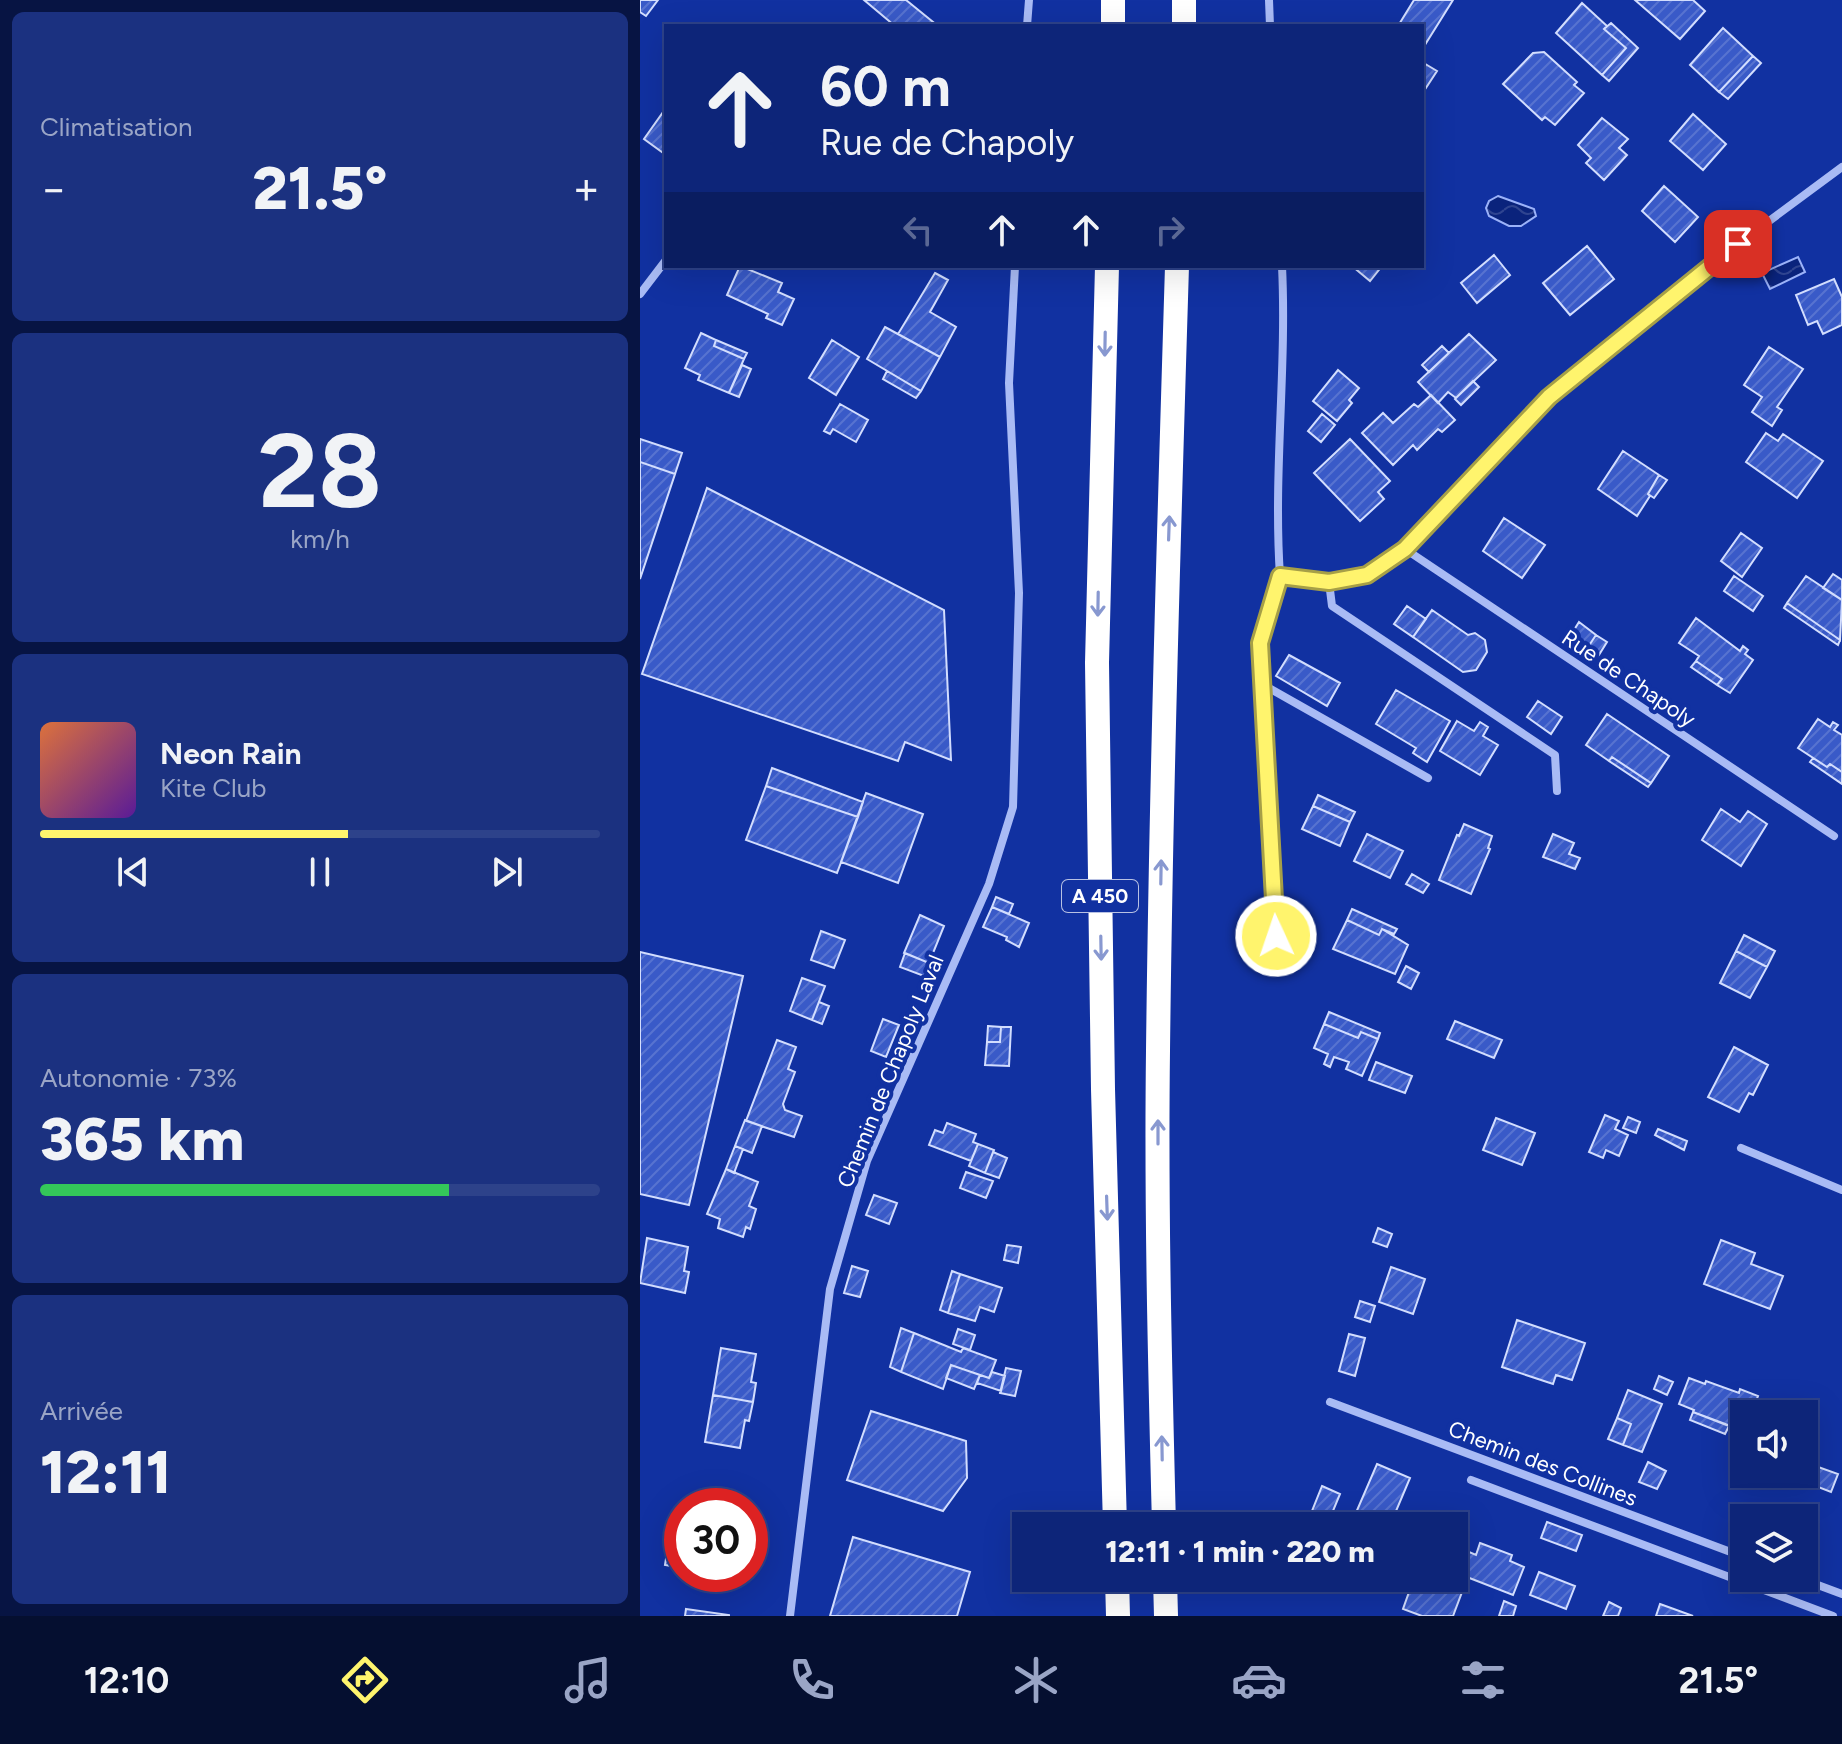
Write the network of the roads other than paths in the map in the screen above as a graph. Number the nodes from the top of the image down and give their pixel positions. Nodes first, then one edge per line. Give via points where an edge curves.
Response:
1 (1029, 0) edge
2 (1113, 0) edge
3 (1184, 0) edge
4 (1269, 0) edge
5 (1027, 24) edge
6 (1113, 24) edge
7 (1184, 24) edge
8 (1270, 24) edge
9 (1842, 167) edge
10 (664, 263) edge
11 (1015, 268) edge
12 (1107, 268) edge
13 (1177, 268) edge
14 (1282, 268) edge
15 (640, 294) edge
16 (1405, 549) junction
17 (1280, 576) junction
18 (1329, 582) junction
19 (1262, 684) junction
20 (1428, 778) dead end
21 (1557, 791) dead end
22 (1834, 836) dead end
23 (1276, 936) dead end
24 (1741, 1148) dead end
25 (1842, 1190) edge
26 (1330, 1402) dead end
27 (1471, 1480) dead end
28 (1115, 1512) edge
29 (1164, 1512) edge
30 (1730, 1552) edge
31 (1818, 1585) edge
32 (1117, 1592) edge
33 (1165, 1592) edge
34 (1842, 1594) edge
35 (790, 1616) edge
36 (1118, 1616) edge
37 (1166, 1616) edge
38 (1833, 1616) edge

1 - 5 street
2 - 6 highway
3 - 7 highway
4 - 8 street
9 - 16 street via 1549,397
10 - 15 street
11 - 35 street, Chemin de Chapoly Laval via 1009,383 1019,593 1013,807 989,884 867,1161 830,1289
12 -> 28 highway, A 450 via 1097,663
29 -> 13 highway, A 450 via 1158,1054
14 - 17 street
16 - 18 street via 1367,575
16 - 22 street, Rue de Chapoly
17 - 18 street
17 - 19 street via 1260,643
18 - 21 street via 1332,606 1555,755
19 - 20 street
19 - 23 street
24 - 25 street
26 - 30 street, Chemin des Collines
27 - 38 street, Chemin des Collines
31 - 34 street
32 - 36 highway
33 - 37 highway

